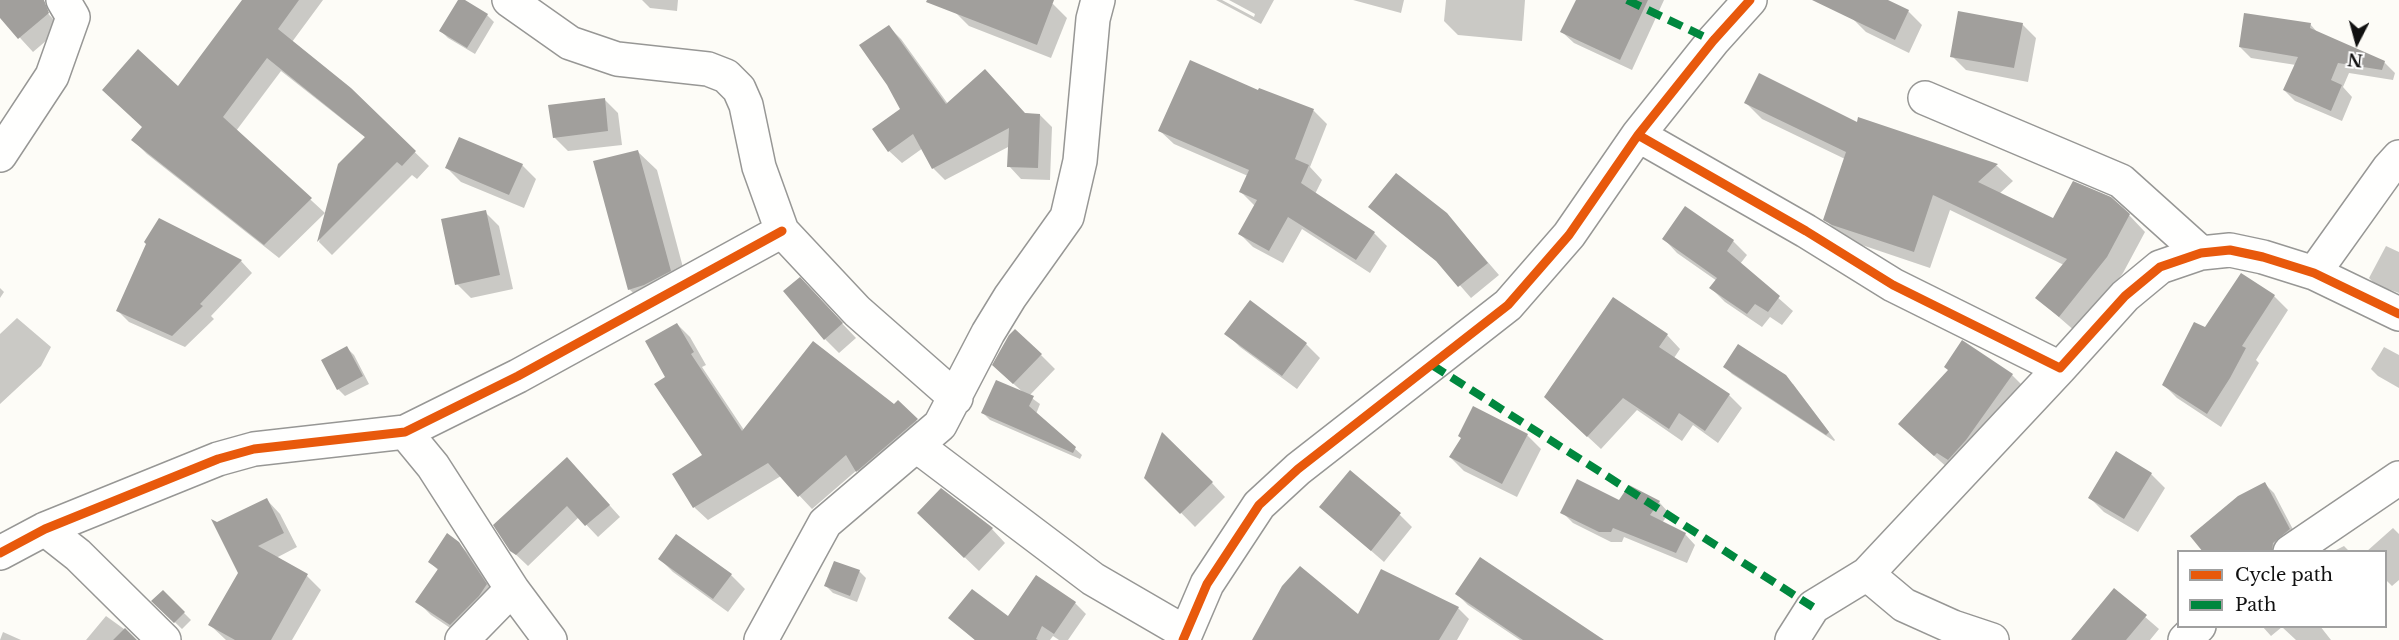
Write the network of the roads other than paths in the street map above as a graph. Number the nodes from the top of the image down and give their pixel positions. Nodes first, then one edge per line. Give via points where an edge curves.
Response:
1 (63, 0) edge
2 (509, 0) edge
3 (1098, 0) edge
4 (1750, 0) edge
5 (1925, 98) dead end
6 (1638, 135) junction
7 (0, 155) edge
8 (2399, 157) edge
9 (782, 231) junction
10 (2201, 253) junction
11 (2314, 273) junction
12 (2399, 314) edge
13 (2060, 368) junction
14 (956, 398) junction
15 (405, 432) junction
16 (917, 446) junction
17 (2399, 478) edge
18 (45, 529) junction
19 (2293, 550) edge
20 (0, 553) edge
21 (1867, 574) junction
22 (512, 589) junction
23 (2198, 628) edge
24 (1184, 637) edge
25 (164, 640) edge
26 (462, 640) edge
27 (550, 640) edge
28 (761, 640) edge
29 (1792, 640) edge
30 (1992, 640) edge
31 (2185, 640) edge

1 - 7 street via 73,17 52,76
2 - 9 street via 570,43 617,59 708,69 726,76 739,89 746,105 759,167
3 - 14 street via 1080,161 1066,217 988,333
4 - 6 street
5 - 10 street via 2121,181
6 - 13 street via 1893,285
6 - 24 street via 1569,234 1508,305 1298,469 1259,506 1207,584
8 - 11 street
9 - 14 street via 857,311
9 - 15 street via 518,376
10 - 11 street via 2230,250
10 - 13 street via 2160,267 2125,296
11 - 12 street
13 - 21 street
14 - 16 street via 940,425
15 - 18 street via 254,449 218,459
15 - 22 street via 433,466
16 - 24 street via 1093,579
16 - 28 street via 825,523
17 - 19 street
18 - 20 street
18 - 25 street via 78,555
21 - 29 street via 1813,607
21 - 30 street via 1904,604
22 - 26 street
22 - 27 street
23 - 31 street

